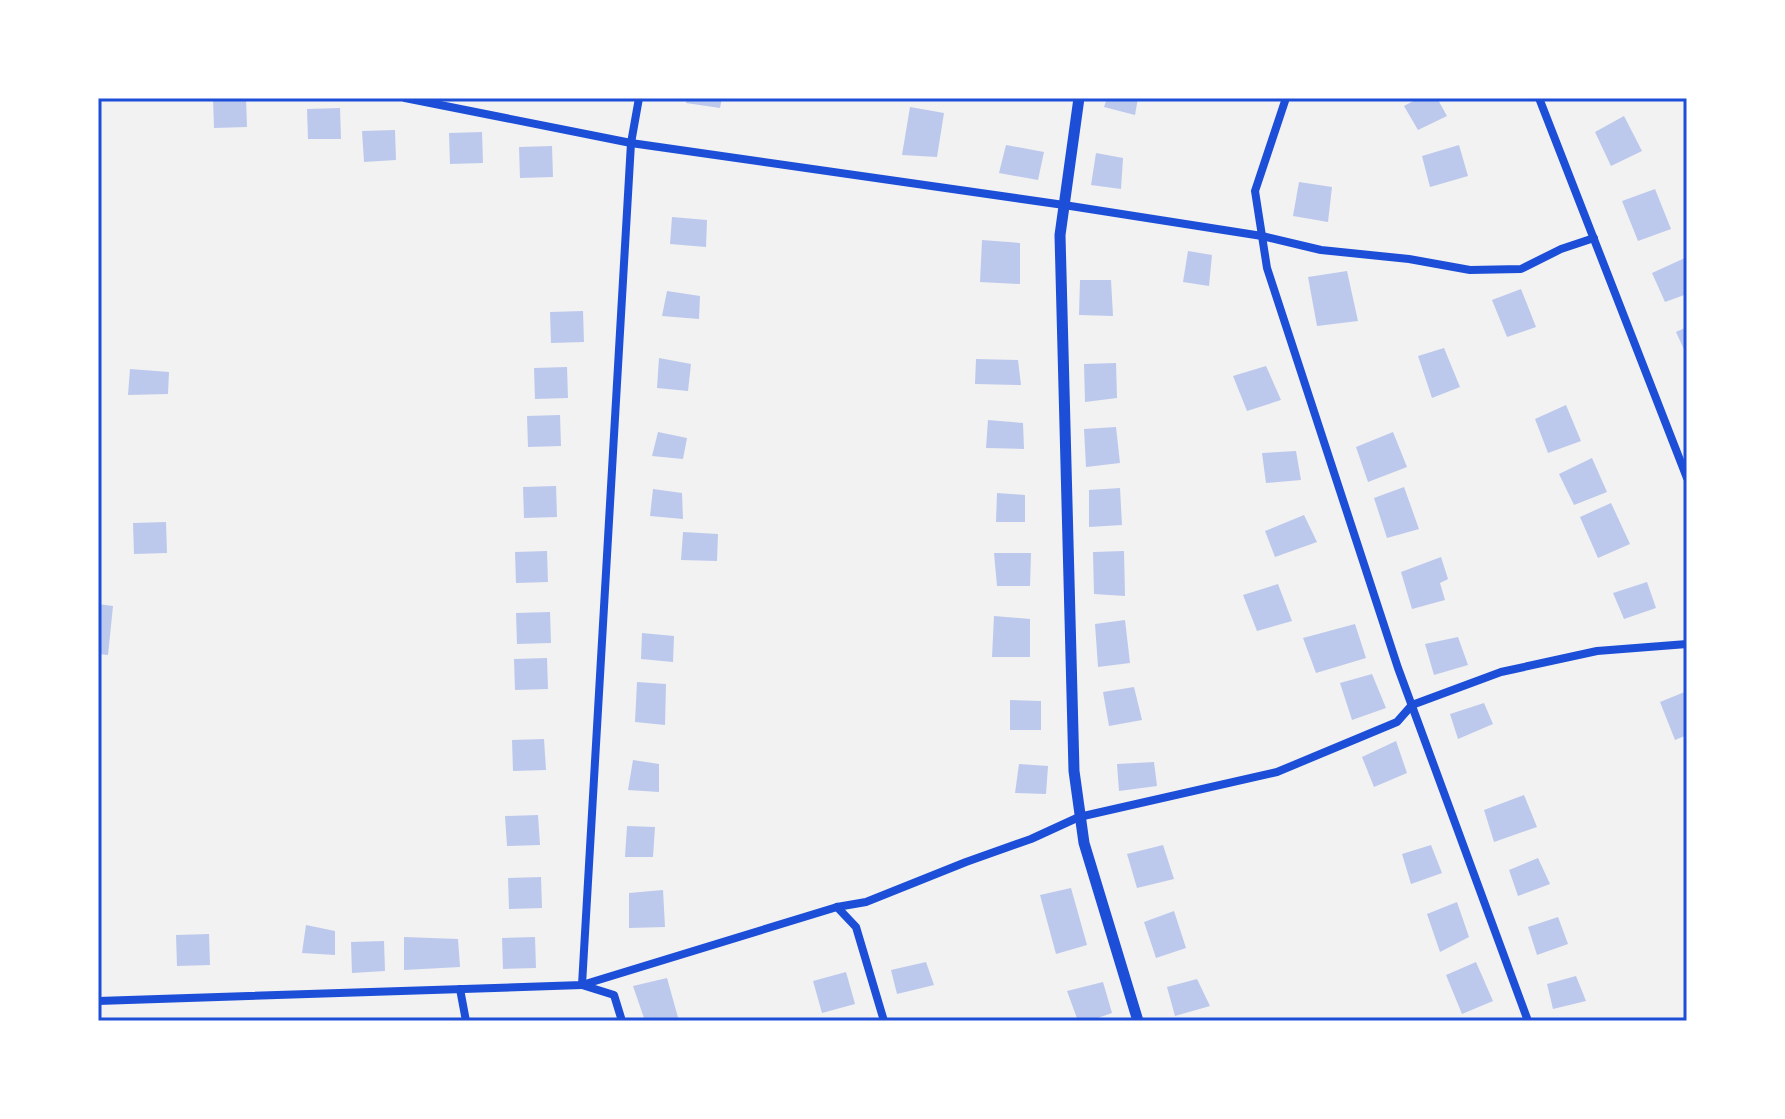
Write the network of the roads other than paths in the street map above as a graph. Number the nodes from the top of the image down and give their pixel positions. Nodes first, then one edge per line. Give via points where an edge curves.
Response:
1 (405, 98) edge
2 (639, 98) edge
3 (1079, 98) edge
4 (1286, 98) edge
5 (1539, 98) edge
6 (631, 143) junction
7 (1064, 205) junction
8 (1262, 236) junction
9 (1594, 238) junction
10 (1687, 478) edge
11 (1687, 644) edge
12 (1412, 705) junction
13 (1079, 817) junction
14 (837, 907) junction
15 (582, 985) junction
16 (460, 989) junction
17 (98, 1001) edge
18 (466, 1021) edge
19 (622, 1021) edge
20 (884, 1021) edge
21 (1138, 1021) edge
22 (1528, 1021) edge

1 - 6 street
2 - 6 street
3 - 7 street
4 - 8 street via 1255,191
5 - 9 street
6 - 7 street
6 - 15 street
7 - 8 street
7 - 13 street via 1060,235
8 - 9 street via 1321,250 1470,270 1521,269
8 - 12 street via 1267,268
9 - 10 street
11 - 12 street via 1597,651 1501,672
12 - 13 street via 1397,722 1277,772
12 - 22 street
13 - 14 street via 866,902
13 - 21 street
14 - 15 street
14 - 20 street via 856,927
15 - 16 street
15 - 19 street via 614,995
16 - 17 street
16 - 18 street

